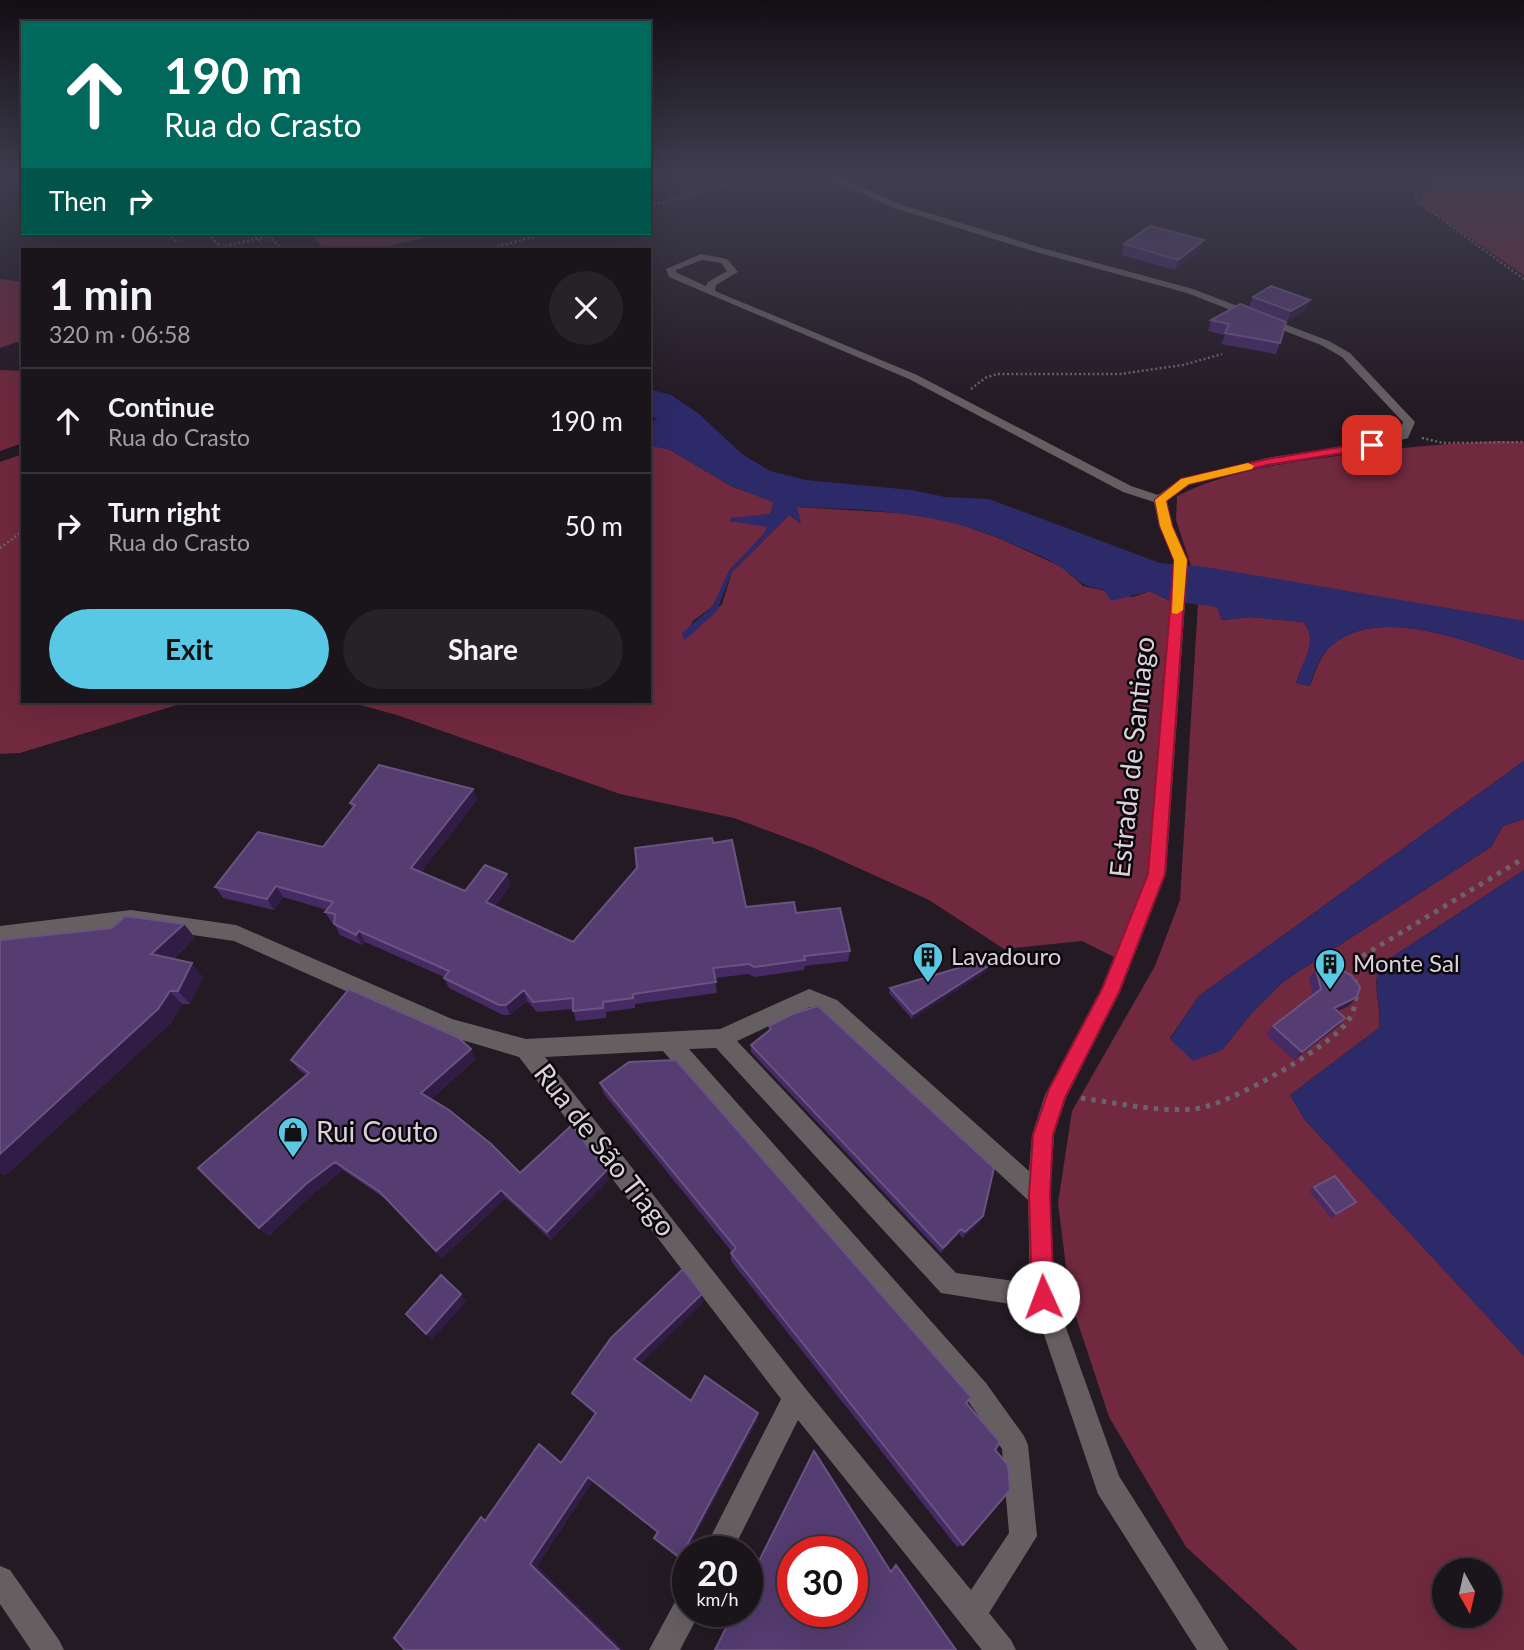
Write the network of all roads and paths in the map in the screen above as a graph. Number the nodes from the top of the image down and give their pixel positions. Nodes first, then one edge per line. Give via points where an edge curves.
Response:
1 (1046, 252) edge
2 (1487, 252) edge
3 (1524, 279) edge
4 (710, 292) junction
5 (1222, 354) dead end
6 (970, 407) junction
7 (1404, 435) junction
8 (1524, 442) edge
9 (1160, 500) junction
10 (21, 532) edge
11 (0, 548) edge
12 (1524, 858) edge
13 (0, 934) edge
14 (721, 1038) junction
15 (668, 1041) junction
16 (526, 1049) junction
17 (1056, 1095) junction
18 (1039, 1195) junction
19 (1043, 1297) junction
20 (796, 1397) junction
21 (725, 1536) edge
22 (0, 1580) edge
23 (972, 1614) junction
24 (677, 1627) edge
25 (49, 1650) edge
26 (664, 1650) edge
27 (1001, 1650) edge
28 (1214, 1650) edge

1 - 7 street via 1190,291 1325,343 1346,355 1409,422
2 - 3 path
4 - 4 street via 678,279 671,269 701,257 724,261 733,272 711,284
4 - 6 street via 913,377
5 - 6 path via 1120,374 997,374 971,387
6 - 9 street via 1127,489
7 - 8 path via 1443,443
7 - 9 street via 1185,482
9 - 17 street, Estrada de Santiago via 1181,560 1157,874 1110,992
10 - 11 path
12 - 17 path via 1356,960 1357,1004 1342,1028 1282,1070 1203,1108
13 - 16 street, Rua de São Tiago via 131,918 236,933 449,1027
14 - 15 street
14 - 18 street via 808,998 830,1006
14 - 19 street via 950,1284
15 - 16 street
15 - 23 street via 977,1392 1015,1445 1023,1536
16 - 20 street, Rua de São Tiago
17 - 18 street, Estrada de Santiago via 1043,1135
18 - 19 street, Estrada de Santiago
19 - 28 street, Estrada de Santiago via 1108,1484
20 - 21 street
20 - 23 street, Rua de São Tiago
22 - 25 street
23 - 27 street, Rua de São Tiago
24 - 26 street

